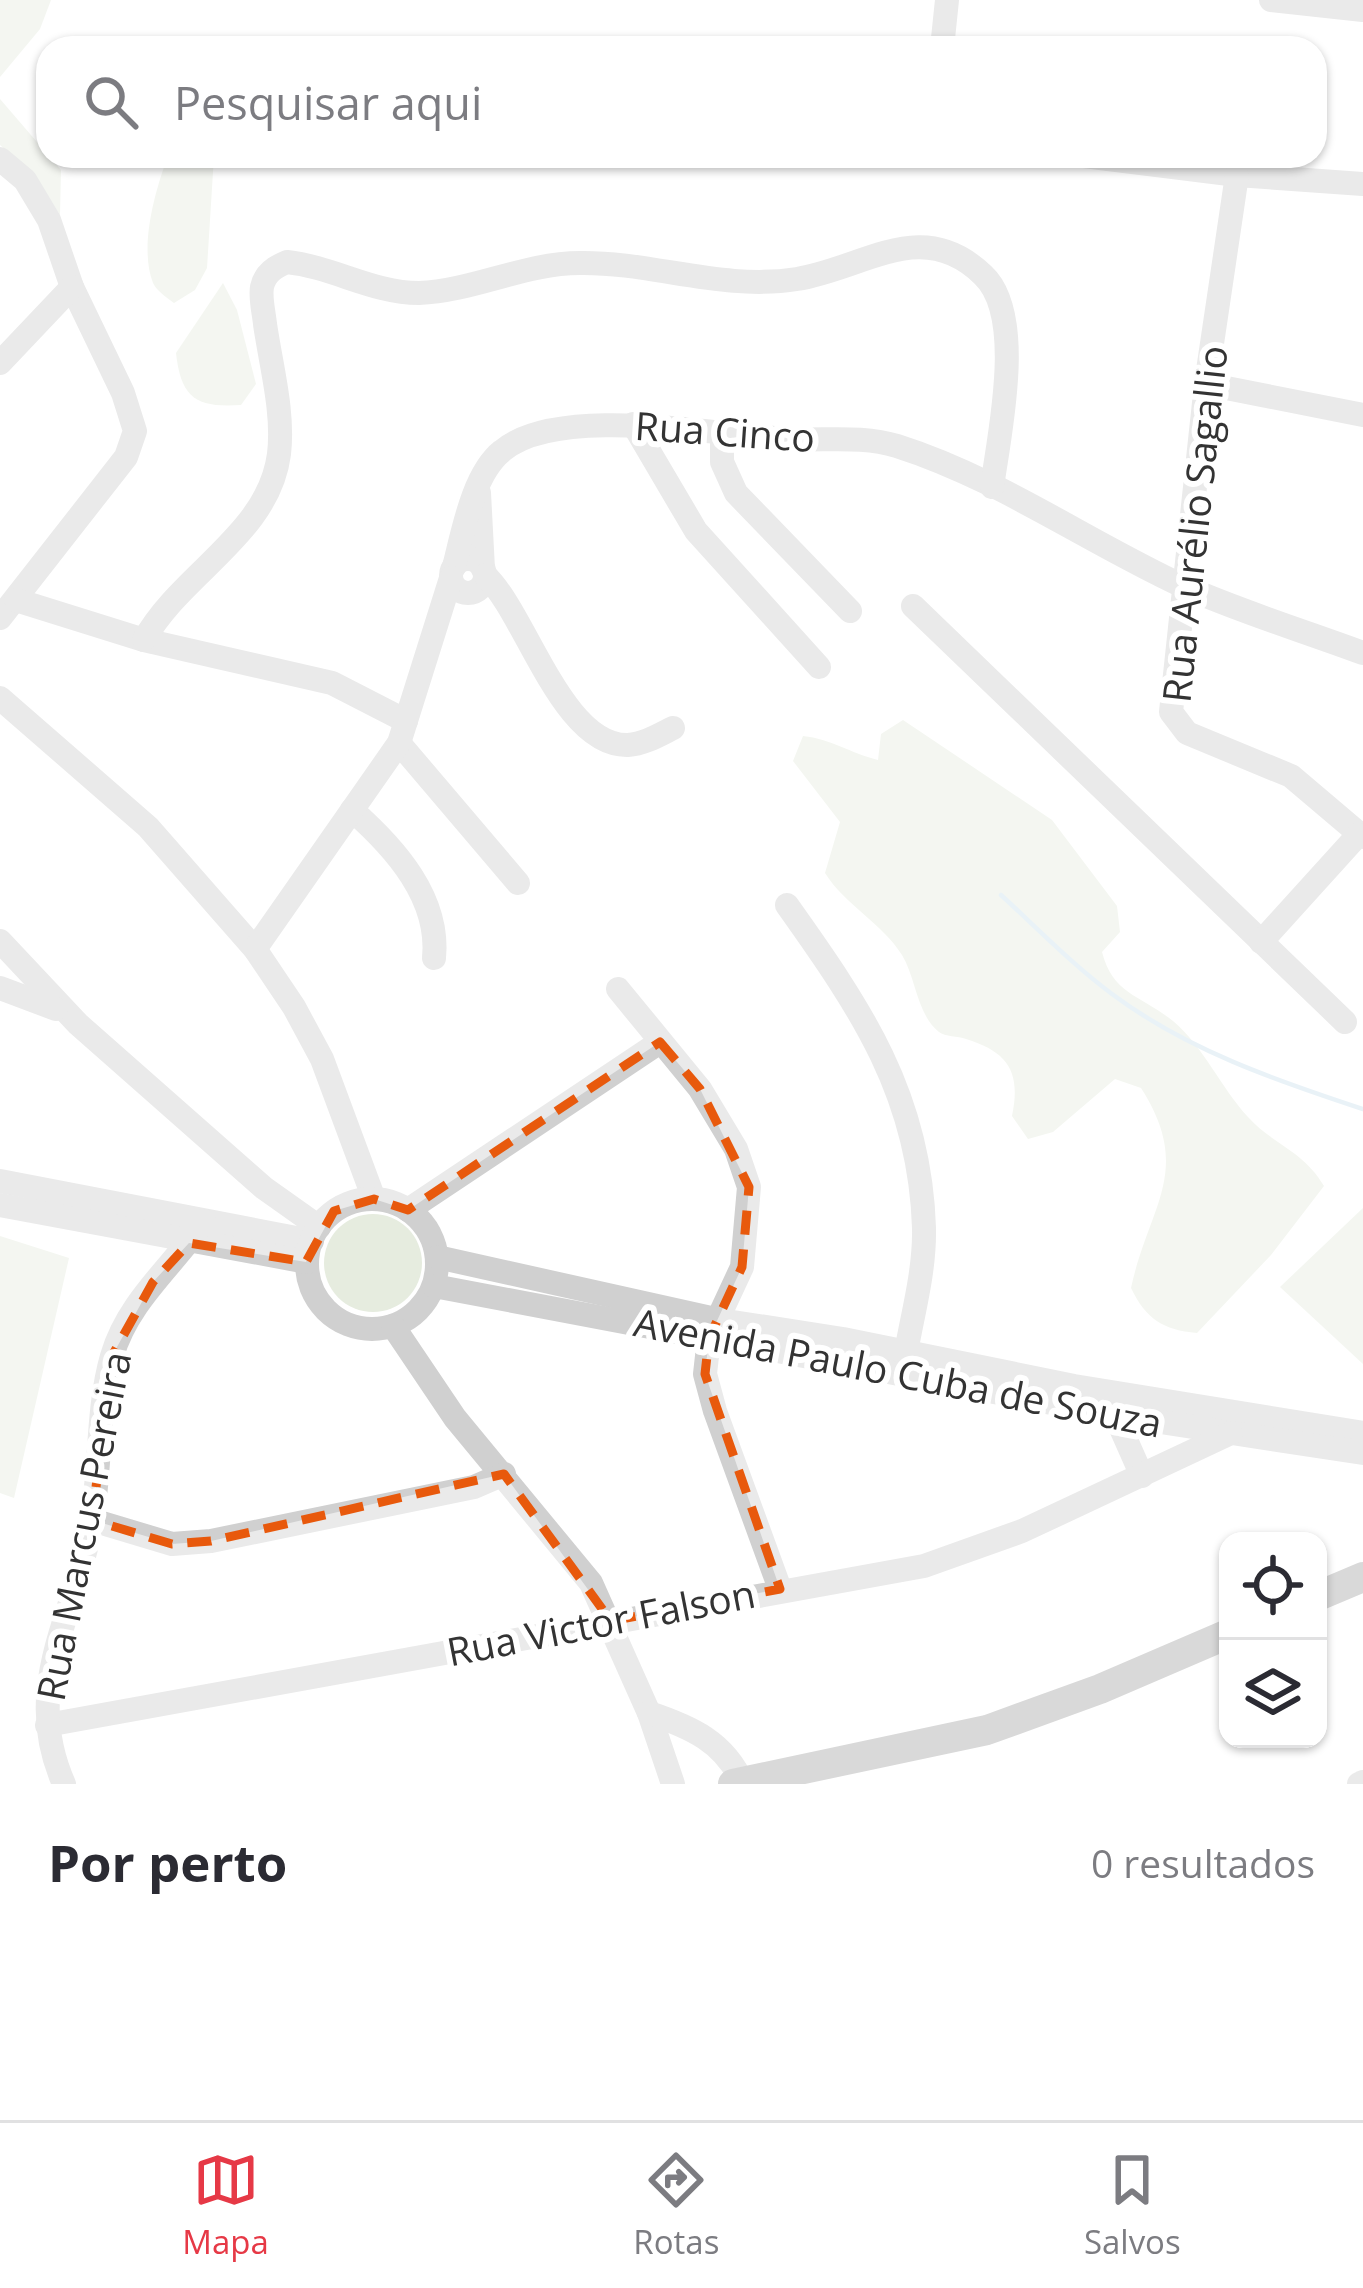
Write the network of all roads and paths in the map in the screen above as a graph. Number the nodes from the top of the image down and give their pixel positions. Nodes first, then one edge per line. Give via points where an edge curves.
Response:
1 (947, 0) edge
2 (1271, 0) edge
3 (1363, 10) edge
4 (943, 36) edge
5 (0, 159) edge
6 (1181, 168) edge
7 (1237, 175) junction
8 (1363, 184) edge
9 (72, 287) junction
10 (0, 363) edge
11 (1206, 384) junction
12 (1363, 415) edge
13 (633, 424) junction
14 (722, 435) junction
15 (992, 487) junction
16 (478, 491) junction
17 (452, 572) junction
18 (480, 582) junction
19 (1186, 587) junction
20 (914, 606) dead end
21 (8, 609) edge
22 (850, 611) dead end
23 (434, 633) junction
24 (144, 640) junction
25 (1363, 653) edge
26 (820, 667) dead end
27 (0, 698) edge
28 (673, 728) dead end
29 (402, 732) junction
30 (352, 810) junction
31 (1360, 836) edge
32 (518, 883) dead end
33 (787, 905) dead end
34 (0, 941) edge
35 (1261, 942) junction
36 (254, 949) junction
37 (434, 958) dead end
38 (0, 988) edge
39 (618, 989) dead end
40 (1345, 1022) dead end
41 (78, 1024) junction
42 (661, 1042) junction
43 (0, 1181) edge
44 (374, 1199) junction
45 (0, 1205) edge
46 (408, 1210) junction
47 (204, 1221) junction
48 (189, 1243) junction
49 (313, 1243) junction
50 (437, 1257) junction
51 (434, 1286) junction
52 (393, 1326) junction
53 (715, 1329) junction
54 (905, 1361) junction
55 (1115, 1415) junction
56 (1231, 1433) junction
57 (1363, 1433) edge
58 (1363, 1453) edge
59 (504, 1474) junction
60 (1142, 1476) junction
61 (92, 1520) junction
62 (1363, 1577) edge
63 (780, 1589) junction
64 (1327, 1592) edge
65 (611, 1621) junction
66 (1219, 1638) edge
67 (649, 1713) junction
68 (47, 1725) junction
69 (740, 1783) edge
70 (64, 1784) edge
71 (673, 1784) edge

1 - 4 street
2 - 3 street
5 - 9 street via 39,201
6 - 7 street
7 - 8 street
7 - 11 street, Rua Aurélio Sagallio
9 - 10 street
9 - 21 street via 133,419 133,444
11 - 12 street
11 - 19 street, Rua Aurélio Sagallio
13 - 14 street, Rua Cinco
13 - 16 street, Rua Cinco via 518,440 487,467
13 - 26 street via 695,531
14 - 15 street, Rua Cinco via 873,440
14 - 22 street via 722,462 736,493
15 - 19 street, Rua Cinco
15 - 24 street via 1005,394 999,301 988,278 945,249 905,247 791,280 580,263 424,293 301,263 278,266 261,289 278,407 277,474 241,532 181,588
16 - 17 street, Rua Cinco
16 - 18 street
17 - 18 street via 469,560
17 - 23 street, Rua Cinco
18 - 23 street
18 - 28 street via 524,632 571,712 600,734 625,746
19 - 25 street, Rua Cinco
19 - 31 street, Rua Aurélio Sagallio via 1172,694 1176,724 1283,771
20 - 35 street
21 - 24 street
23 - 29 street, Rua Cinco
24 - 29 street via 332,683
27 - 36 street via 148,827
29 - 30 street, Rua Cinco
29 - 32 street
30 - 36 street, Rua Cinco
30 - 37 street via 416,884 432,914
31 - 35 street
33 - 54 street via 855,1002 908,1112 924,1231
34 - 41 street
35 - 40 street
36 - 44 street via 322,1059
38 - 41 street
39 - 42 street
41 - 49 street via 264,1188
42 - 46 street
42 - 53 street via 700,1089 749,1187 742,1267
43 - 47 street
44 - 46 street
44 - 49 street via 334,1211
45 - 48 street
46 - 50 street
47 - 48 street, Rua Marcus Pereira
47 - 49 street
48 - 49 street
48 - 61 street, Rua Marcus Pereira via 139,1300 112,1356
49 - 52 street via 310,1283 319,1302 352,1326
50 - 51 street
50 - 53 street, Avenida Paulo Cuba de Souza
51 - 52 street
51 - 53 street, Avenida Paulo Cuba de Souza
52 - 59 street
53 - 54 street, Avenida Paulo Cuba de Souza
53 - 63 street via 705,1374
54 - 55 street, Avenida Paulo Cuba de Souza
54 - 57 street, Avenida Paulo Cuba de Souza
55 - 56 street, Avenida Paulo Cuba de Souza
55 - 60 street
56 - 58 street, Avenida Paulo Cuba de Souza
56 - 60 street, Rua Victor Falson
59 - 61 street via 211,1541 172,1544
59 - 65 street via 591,1583
60 - 63 street, Rua Victor Falson via 970,1552
61 - 68 street, Rua Marcus Pereira via 48,1674
62 - 64 main road
63 - 65 street, Rua Victor Falson
65 - 67 street
65 - 68 street, Rua Victor Falson
66 - 69 main road via 987,1730
67 - 69 street via 706,1736 728,1756
67 - 71 street
68 - 70 street, Rua Marcus Pereira

